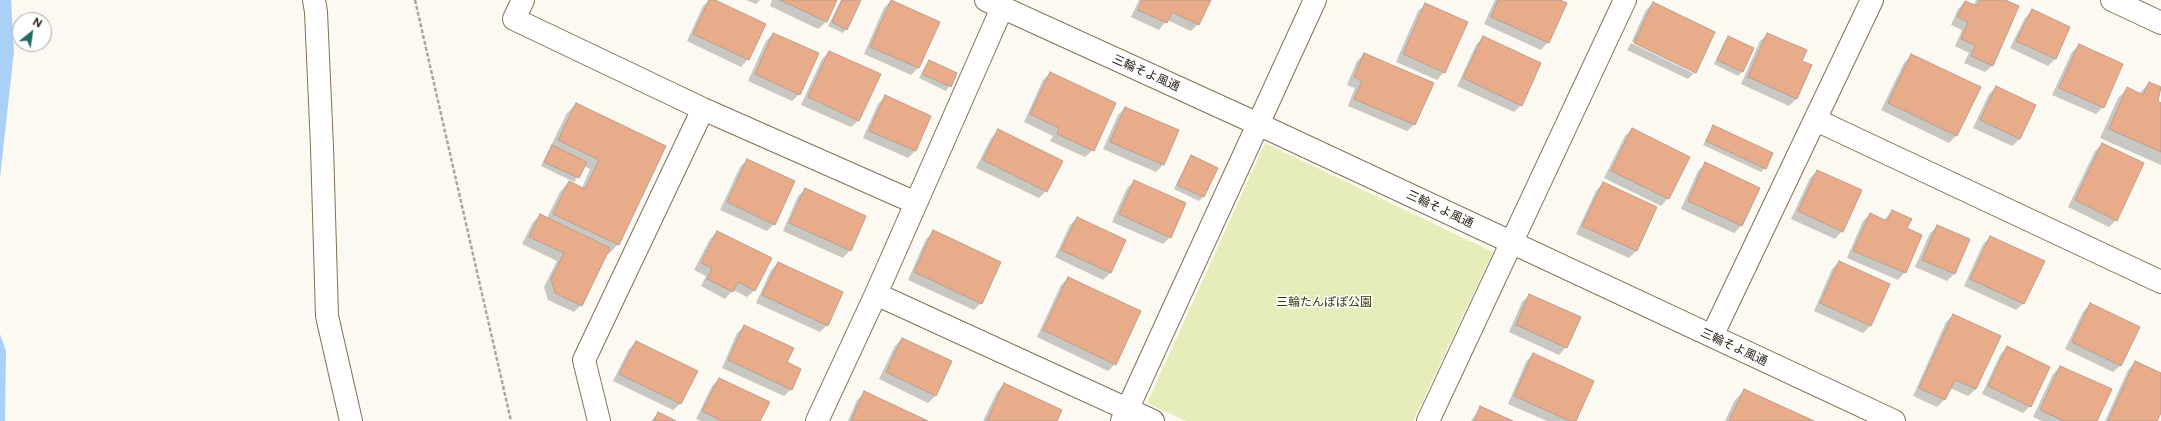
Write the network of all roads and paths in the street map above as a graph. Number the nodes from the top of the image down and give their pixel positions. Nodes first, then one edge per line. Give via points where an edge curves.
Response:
1 (314, 0) edge
2 (415, 0) edge
3 (524, 0) edge
4 (1315, 0) edge
5 (1625, 0) edge
6 (1872, 0) edge
7 (2112, 0) edge
8 (994, 4) edge
9 (2161, 23) edge
10 (703, 109) junction
11 (1816, 120) junction
12 (1258, 124) junction
13 (916, 203) junction
14 (1510, 242) junction
15 (2161, 282) edge
16 (876, 294) junction
17 (1712, 336) junction
18 (1125, 415) edge
19 (351, 421) edge
20 (511, 421) edge
21 (599, 421) edge
22 (816, 421) edge
23 (1152, 421) edge
24 (1428, 421) edge
25 (1894, 421) edge

1 - 19 street via 327,316
2 - 20 path
3 - 10 street via 514,19
4 - 12 street
5 - 14 street
6 - 11 street
7 - 9 street
8 - 12 street, 三輪そよ風通
8 - 13 street
10 - 13 street
10 - 21 street via 584,360
11 - 15 street
11 - 17 street
12 - 14 street, 三輪そよ風通
12 - 18 street
13 - 16 street
14 - 17 street, 三輪そよ風通
14 - 24 street
16 - 18 street
16 - 22 street
17 - 25 street, 三輪そよ風通
18 - 23 street

